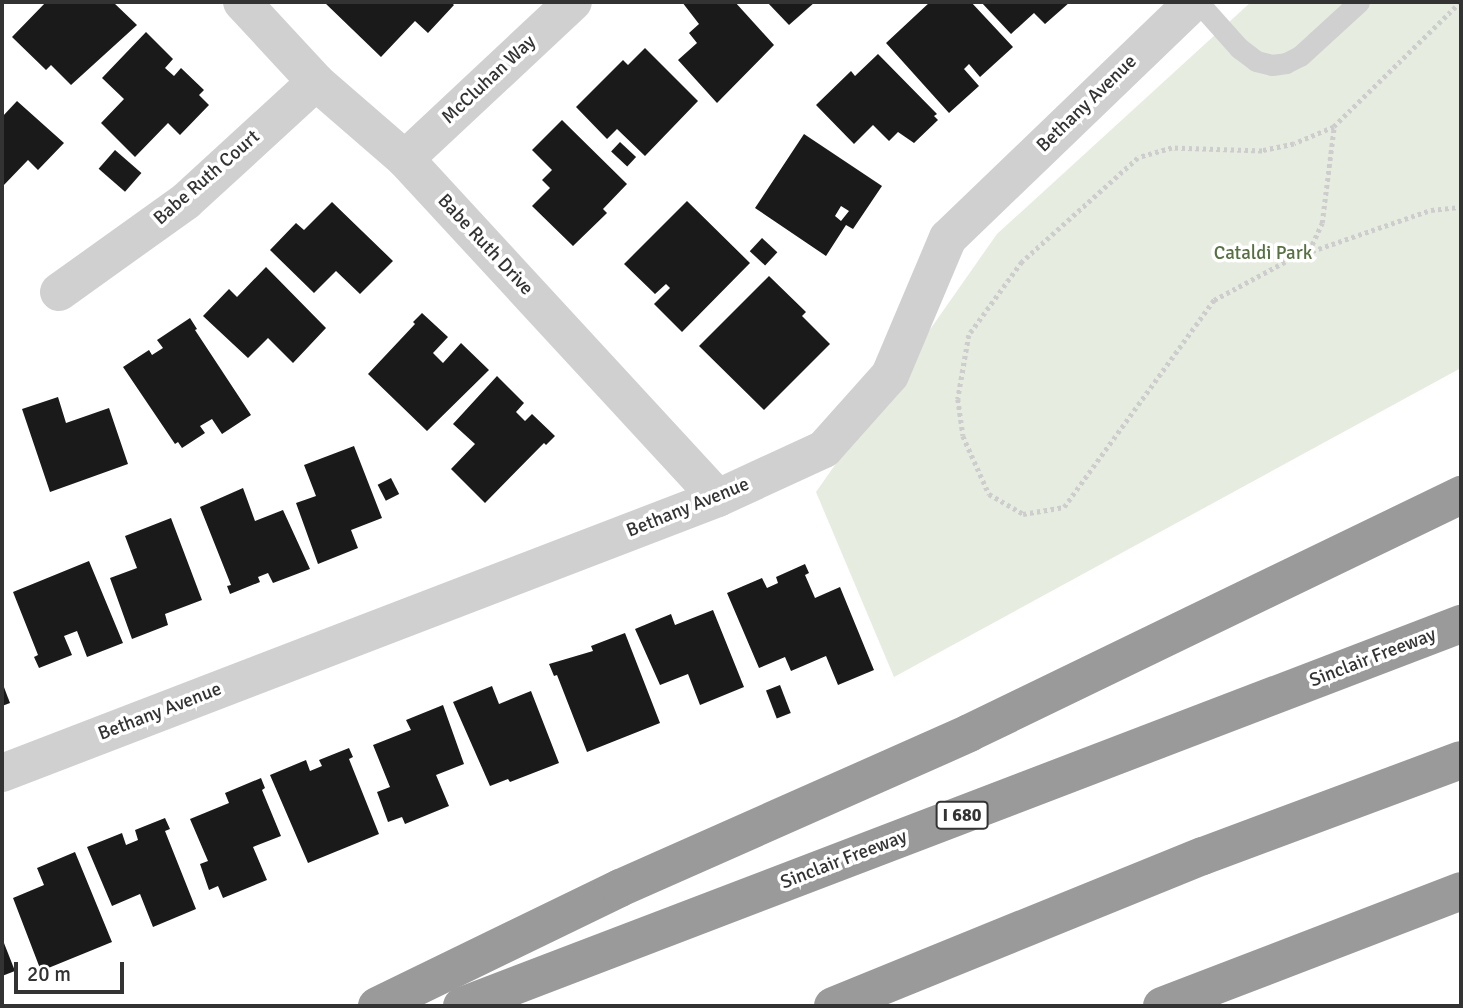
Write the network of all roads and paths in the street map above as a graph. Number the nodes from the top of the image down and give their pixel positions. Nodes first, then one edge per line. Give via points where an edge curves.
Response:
1 (242, 2) edge
2 (573, 2) edge
3 (1195, 2) edge
4 (1359, 2) edge
5 (1461, 2) edge
6 (316, 82) junction
7 (1334, 127) junction
8 (405, 159) junction
9 (1461, 207) edge
10 (1309, 252) junction
11 (60, 292) dead end
12 (1461, 495) edge
13 (718, 498) junction
14 (1461, 624) edge
15 (1461, 760) edge
16 (2, 773) edge
17 (1461, 891) edge
18 (1443, 904) edge
19 (377, 1006) edge
20 (462, 1006) edge
21 (833, 1006) edge
22 (1162, 1006) edge

1 - 6 street, Babe Ruth Drive
2 - 8 street, McCluhan Way
3 - 4 lane via 1239,48 1256,61 1272,65 1300,56
3 - 13 street, Bethany Avenue via 948,238 890,375 824,449
5 - 7 path
6 - 8 street, Babe Ruth Drive
6 - 11 street, Babe Ruth Court via 186,201
7 - 10 path via 1322,223
7 - 10 path via 1262,151 1172,148 1139,158 1021,262 969,335 958,399 963,436 989,495 1023,514 1064,507 1214,300
8 - 13 street, Babe Ruth Drive
9 - 10 path via 1431,210
12 - 19 highway via 969,733 620,888
13 - 16 street, Bethany Avenue
14 - 20 highway, Sinclair Freeway / I 680
15 - 21 highway via 1203,856
17 - 18 highway
18 - 22 highway

